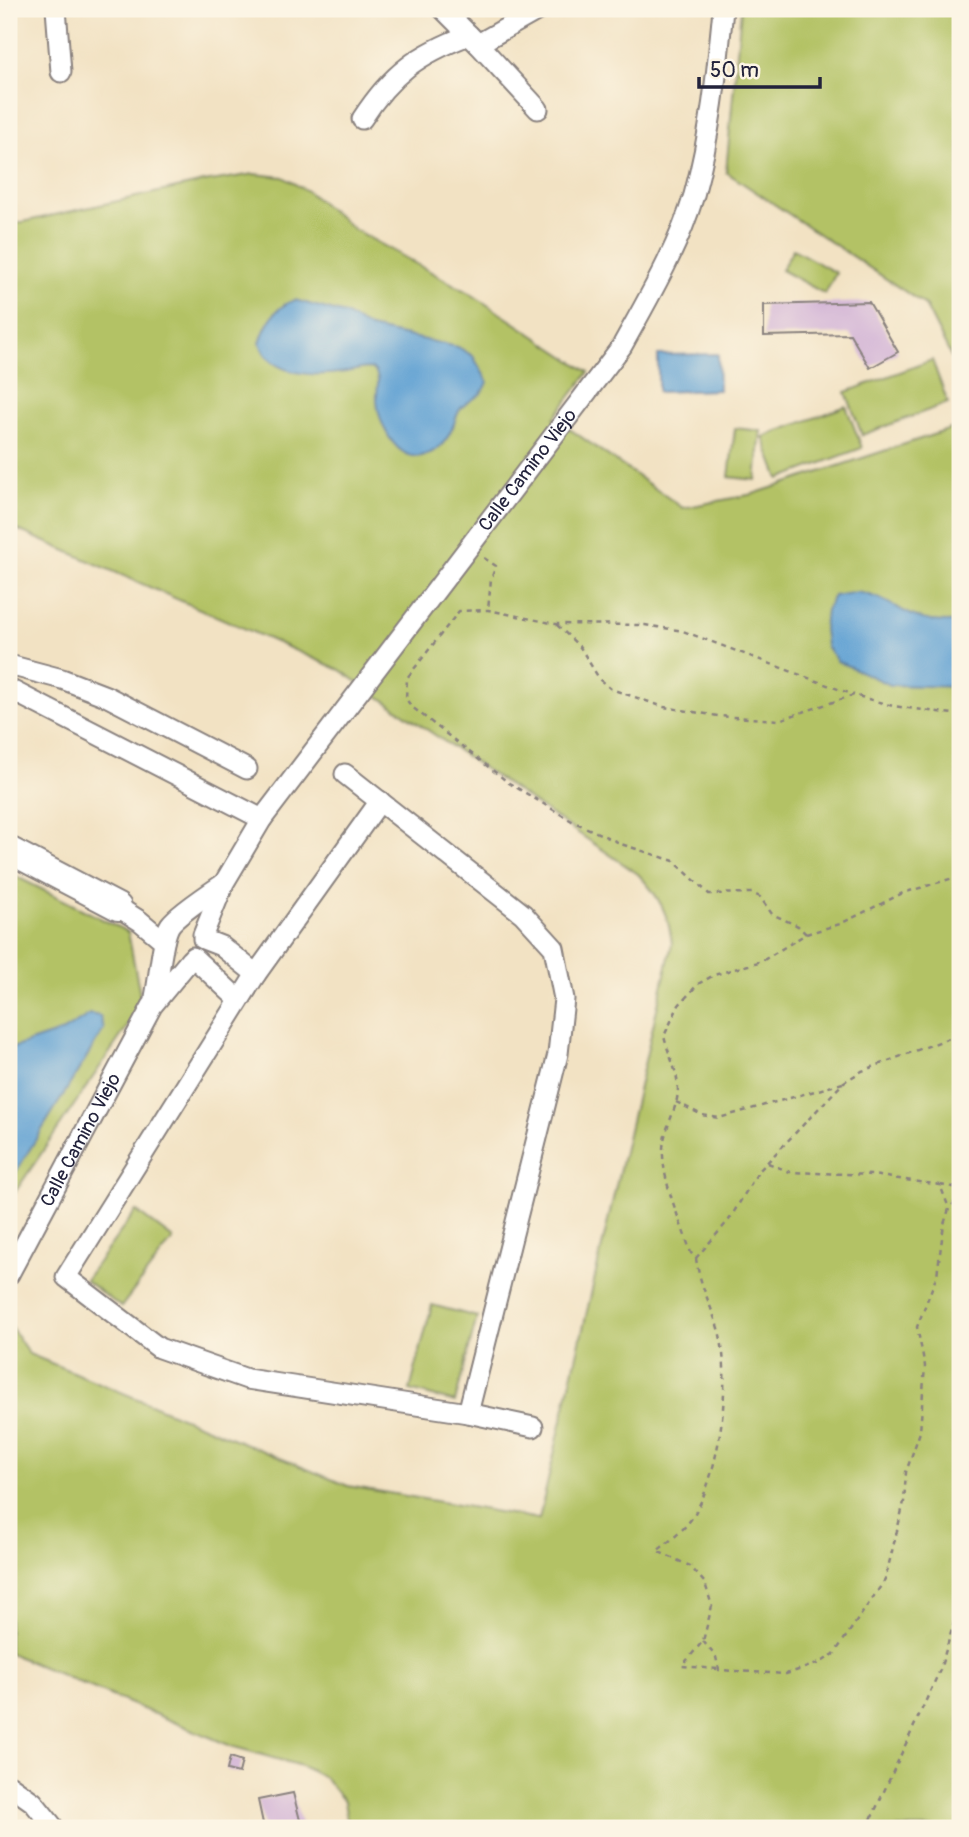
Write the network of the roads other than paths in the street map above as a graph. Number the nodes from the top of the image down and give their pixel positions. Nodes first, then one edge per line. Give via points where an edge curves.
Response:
1 (56, 9) edge
2 (443, 9) edge
3 (540, 9) edge
4 (723, 9) edge
5 (474, 40) junction
6 (61, 72) dead end
7 (538, 108) dead end
8 (362, 119) dead end
9 (9, 665) edge
10 (9, 689) edge
11 (247, 769) dead end
12 (345, 774) dead end
13 (380, 801) junction
14 (262, 818) junction
15 (9, 850) edge
16 (224, 883) junction
17 (118, 907) junction
18 (174, 920) junction
19 (203, 937) junction
20 (164, 946) junction
21 (191, 959) junction
22 (256, 974) junction
23 (239, 1000) junction
24 (152, 1006) junction
25 (9, 1274) edge
26 (468, 1413) junction
27 (533, 1427) dead end
28 (9, 1785) edge
29 (54, 1828) edge

1 - 6 street
2 - 5 street
3 - 5 street
4 - 14 street, Calle Camino Viejo via 714,102 693,195 662,273 622,346
5 - 7 street
5 - 8 street via 422,56 382,88
9 - 11 street via 106,696
10 - 14 street
12 - 13 street
13 - 22 street
13 - 26 street via 523,914 554,948 564,999 558,1054
14 - 16 street, Calle Camino Viejo
15 - 17 street
16 - 18 street, Calle Camino Viejo
16 - 19 street, Calle Camino Viejo
17 - 18 street
17 - 20 street via 141,921
18 - 19 street via 195,921
18 - 20 street
19 - 21 street
19 - 22 street
20 - 21 street via 169,958
20 - 24 street, Calle Camino Viejo
21 - 23 street
21 - 24 street, Calle Camino Viejo
22 - 23 street
23 - 26 street via 66,1277 159,1348 247,1379
24 - 25 street, Calle Camino Viejo
26 - 27 street
28 - 29 street via 33,1802

